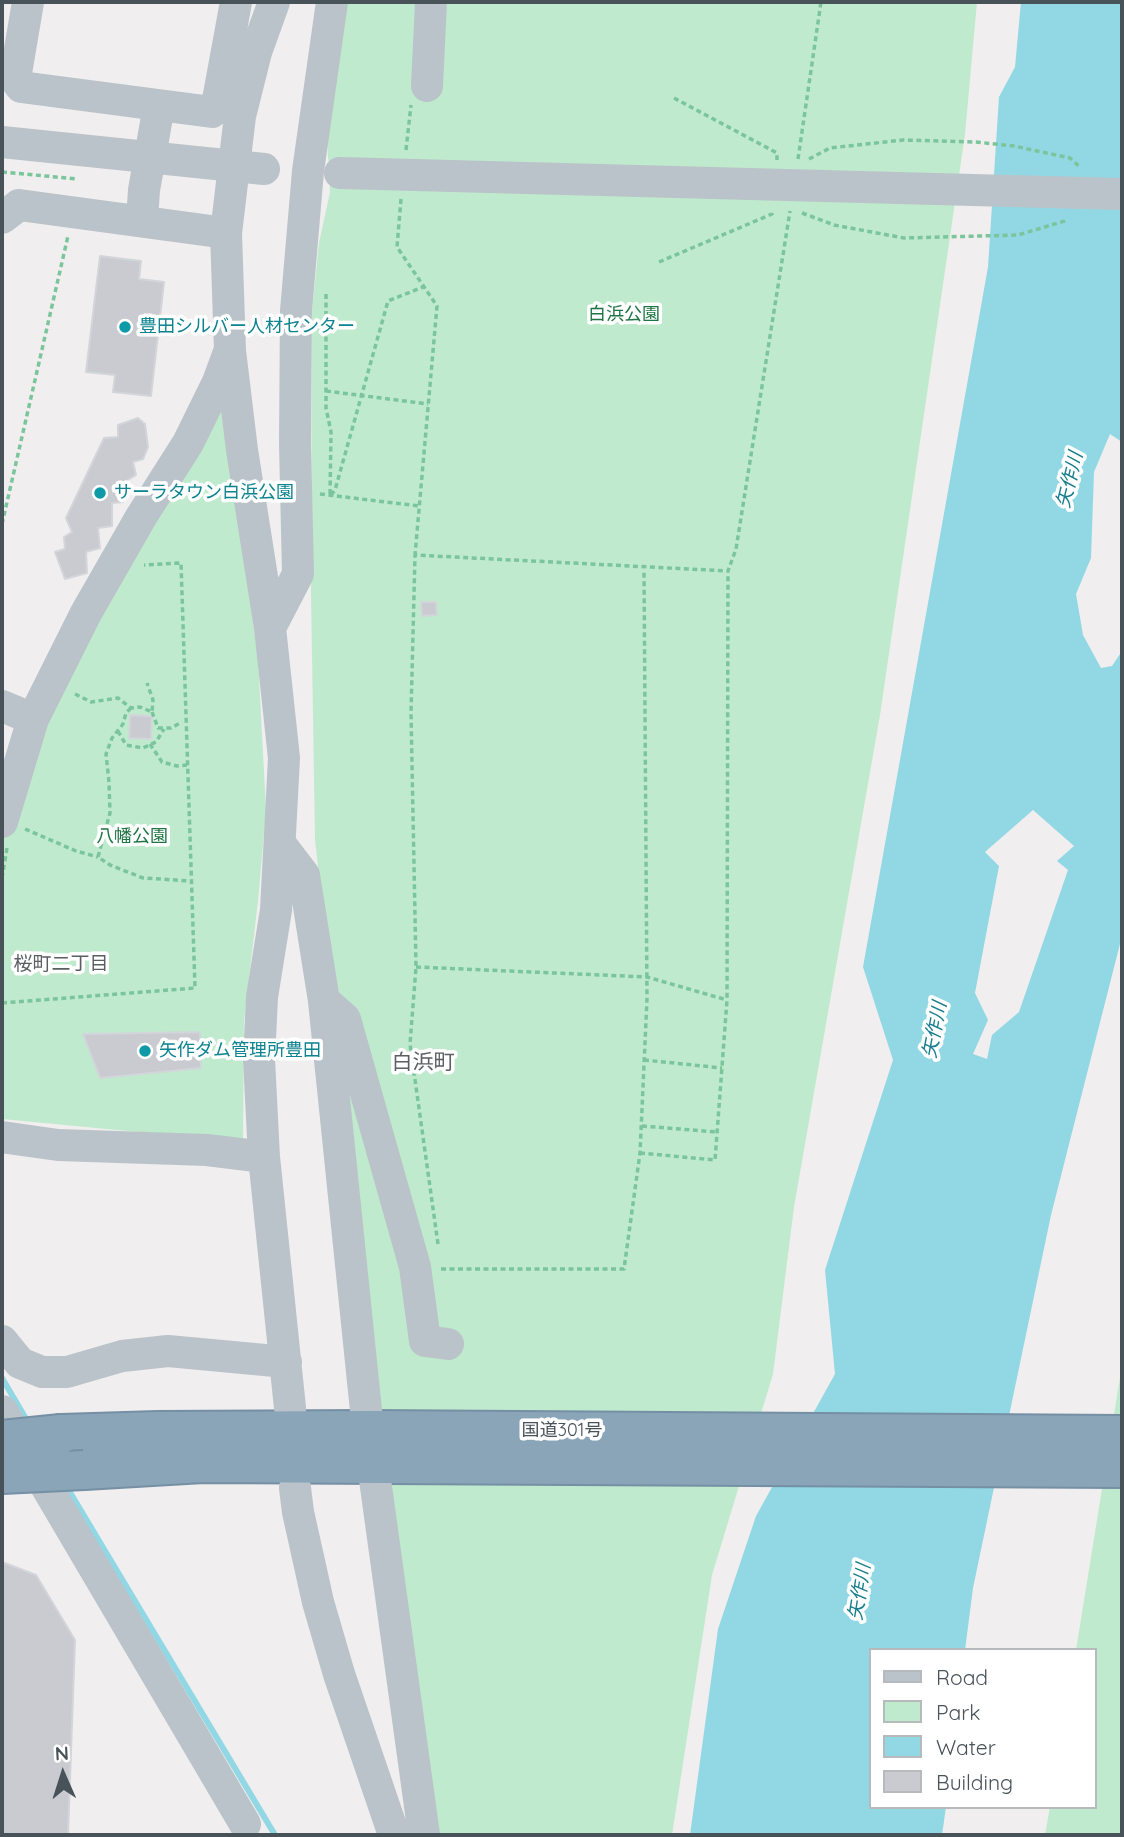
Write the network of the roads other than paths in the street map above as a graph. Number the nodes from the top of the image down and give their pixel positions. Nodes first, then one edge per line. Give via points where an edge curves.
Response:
1 (28, 2) edge
2 (236, 2) edge
3 (274, 2) edge
4 (332, 2) edge
5 (431, 2) edge
6 (419, 92) road end
7 (159, 106) junction
8 (2, 142) edge
9 (308, 171) junction
10 (1122, 194) edge
11 (2, 218) edge
12 (142, 220) junction
13 (226, 233) junction
14 (230, 351) junction
15 (270, 628) junction
16 (2, 706) edge
17 (33, 719) junction
18 (5, 821) edge
19 (281, 845) junction
20 (324, 1001) junction
21 (2, 1138) edge
22 (264, 1157) junction
23 (2, 1341) edge
24 (448, 1344) dead end
25 (286, 1362) junction
26 (290, 1408) dead end
27 (2, 1410) edge
28 (1122, 1435) edge
29 (2, 1440) edge
30 (386, 1447) junction
31 (1122, 1468) edge
32 (2, 1474) edge
33 (295, 1488) dead end
34 (246, 1824) dead end
35 (394, 1835) edge
36 (425, 1835) edge

1 - 7 street via 15,79 20,87
2 - 7 street via 212,113
3 - 13 street via 240,116
4 - 9 street
5 - 6 street
7 - 12 street
8 - 9 street, bridge
9 - 10 street, bridge
9 - 15 street via 296,311 298,574
11 - 12 street via 19,205
12 - 13 street
13 - 14 street
14 - 15 street
14 - 17 street via 188,443 86,613
15 - 19 street via 284,758
16 - 17 street
17 - 18 street
19 - 20 street via 304,875
19 - 22 street via 262,997 259,1059
20 - 24 street via 345,1019 415,1267 425,1341
20 - 30 street
21 - 22 street
22 - 25 street
23 - 25 street via 20,1363 41,1372 67,1372 122,1356 168,1351
25 - 26 street
27 - 34 street
28 - 30 highway, 国道301号
29 - 30 highway, 国道301号, bridge via 159,1431
30 - 31 highway, 国道301号
30 - 32 highway, 国道301号, bridge
30 - 36 street
33 - 35 street via 318,1602

